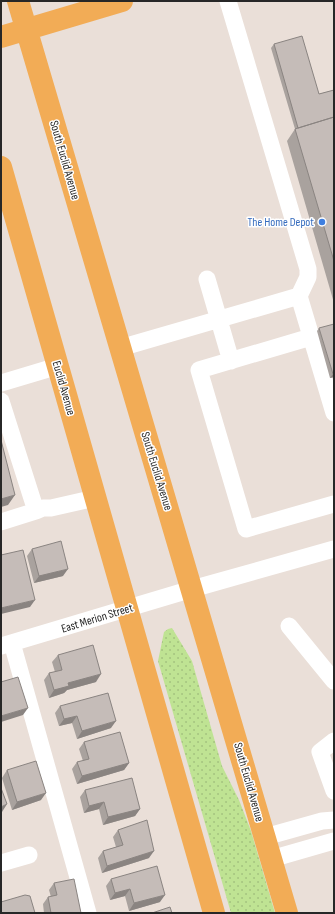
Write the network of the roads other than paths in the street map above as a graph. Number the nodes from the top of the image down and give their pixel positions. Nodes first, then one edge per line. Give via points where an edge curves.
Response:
1 (18, 1) edge
2 (122, 1) edge
3 (228, 1) edge
4 (26, 29) junction
5 (1, 37) edge
6 (1, 167) edge
7 (208, 279) dead end
8 (300, 296) junction
9 (219, 320) junction
10 (312, 337) junction
11 (120, 348) junction
12 (231, 361) junction
13 (58, 366) junction
14 (1, 383) edge
15 (1, 401) edge
16 (334, 412) edge
17 (95, 498) junction
18 (334, 504) edge
19 (36, 511) junction
20 (1, 522) edge
21 (334, 550) edge
22 (192, 589) junction
23 (127, 609) junction
24 (288, 626) dead end
25 (7, 645) edge
26 (334, 681) edge
27 (334, 741) edge
28 (334, 791) edge
29 (334, 820) edge
30 (265, 837) junction
31 (334, 841) edge
32 (29, 855) dead end
33 (271, 859) junction
34 (1, 863) edge
35 (88, 913) edge
36 (214, 913) edge
37 (287, 913) edge

1 - 4 main road
2 - 4 main road
3 - 8 street via 308,269
4 - 5 main road
4 - 11 main road, South Euclid Avenue
6 - 13 main road, Euclid Avenue
7 - 9 street
8 - 9 street
8 - 10 street
9 - 11 street
9 - 12 street
10 - 12 street
10 - 16 street
11 - 22 main road, South Euclid Avenue
12 - 18 street via 199,370 246,529
13 - 14 street
13 - 17 main road, Euclid Avenue
15 - 19 street
17 - 19 street
17 - 23 main road, Euclid Avenue
19 - 20 street
21 - 22 street, East Merion Street
22 - 23 street, East Merion Street
22 - 30 main road, South Euclid Avenue
23 - 25 street, East Merion Street
23 - 36 main road
24 - 26 street
25 - 35 street
27 - 28 street via 320,752
29 - 30 street
30 - 33 main road, South Euclid Avenue
31 - 33 street
32 - 34 street
33 - 37 main road, South Euclid Avenue

